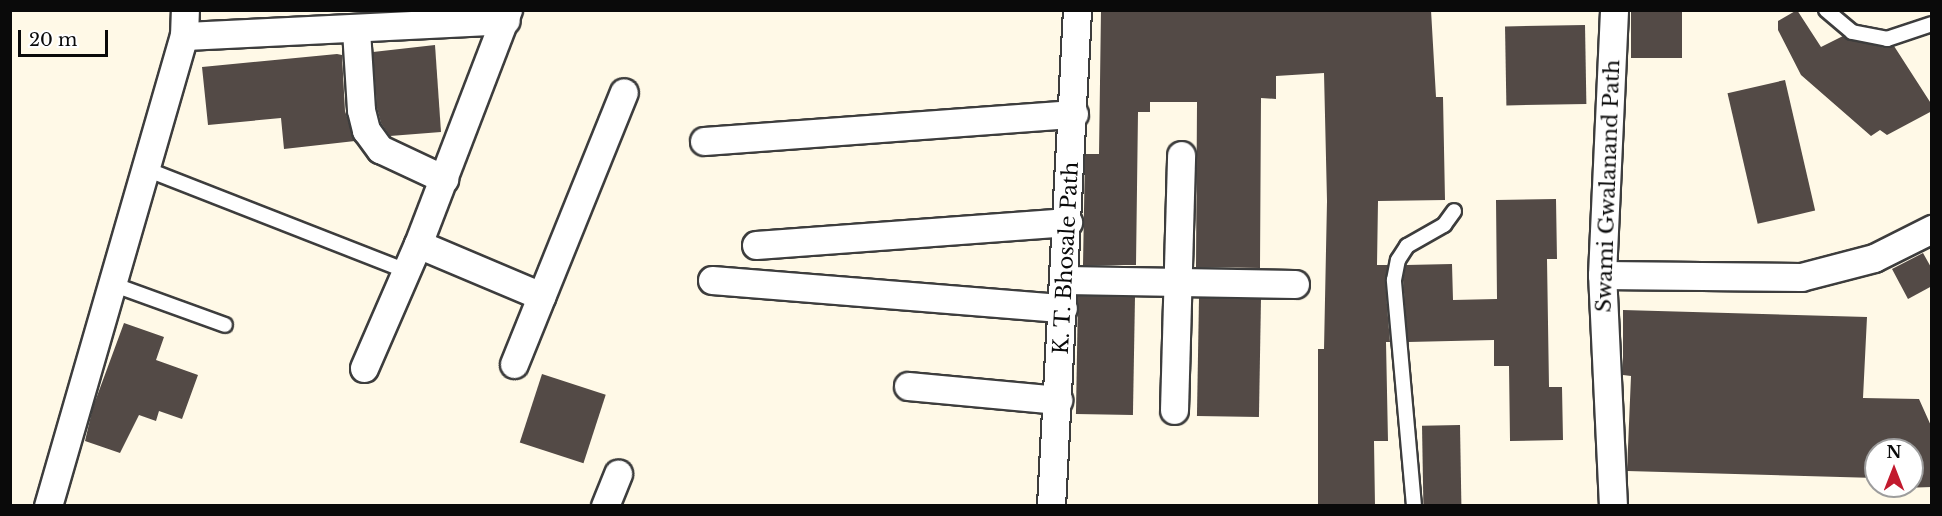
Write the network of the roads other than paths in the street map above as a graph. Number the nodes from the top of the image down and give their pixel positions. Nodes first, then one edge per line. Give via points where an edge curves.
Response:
1 (1077, 10) edge
2 (1614, 10) edge
3 (1826, 10) edge
4 (507, 15) edge
5 (185, 23) edge
6 (1932, 24) edge
7 (356, 30) junction
8 (624, 92) dead end
9 (1074, 114) junction
10 (704, 141) dead end
11 (1181, 155) dead end
12 (146, 169) junction
13 (444, 179) junction
14 (1454, 211) dead end
15 (1068, 222) junction
16 (1932, 229) edge
17 (418, 244) junction
18 (756, 245) dead end
19 (406, 272) junction
20 (1602, 275) junction
21 (712, 280) dead end
22 (1065, 280) junction
23 (112, 284) junction
24 (1178, 284) junction
25 (1294, 284) dead end
26 (541, 296) junction
27 (1063, 308) junction
28 (225, 325) dead end
29 (514, 364) dead end
30 (364, 368) dead end
31 (908, 386) dead end
32 (1058, 400) junction
33 (1174, 410) dead end
34 (618, 473) dead end
35 (48, 506) edge
36 (605, 506) edge
37 (1052, 506) edge
38 (1414, 506) edge
39 (1613, 506) edge

1 - 9 street, K. T. Bhosale Path
2 - 20 street, Swami Gwalanand Path
3 - 6 lane via 1852,32 1887,39
4 - 7 street
4 - 13 street
5 - 7 street
5 - 12 street
7 - 13 street via 366,130 380,149
8 - 26 street
9 - 10 street
9 - 15 street, K. T. Bhosale Path
11 - 24 street
12 - 19 lane
12 - 23 street
13 - 17 street
14 - 38 lane via 1444,225 1407,246 1398,260 1394,280
15 - 18 street
15 - 22 street, K. T. Bhosale Path
16 - 20 street via 1874,258 1801,277
17 - 19 street
17 - 26 street
19 - 30 street
20 - 39 street, Swami Gwalanand Path
21 - 27 street
22 - 24 street
22 - 27 street, K. T. Bhosale Path
23 - 28 lane
23 - 35 street
24 - 25 street
24 - 33 street
26 - 29 street
27 - 32 street, K. T. Bhosale Path
31 - 32 street
32 - 37 street, K. T. Bhosale Path
34 - 36 street

